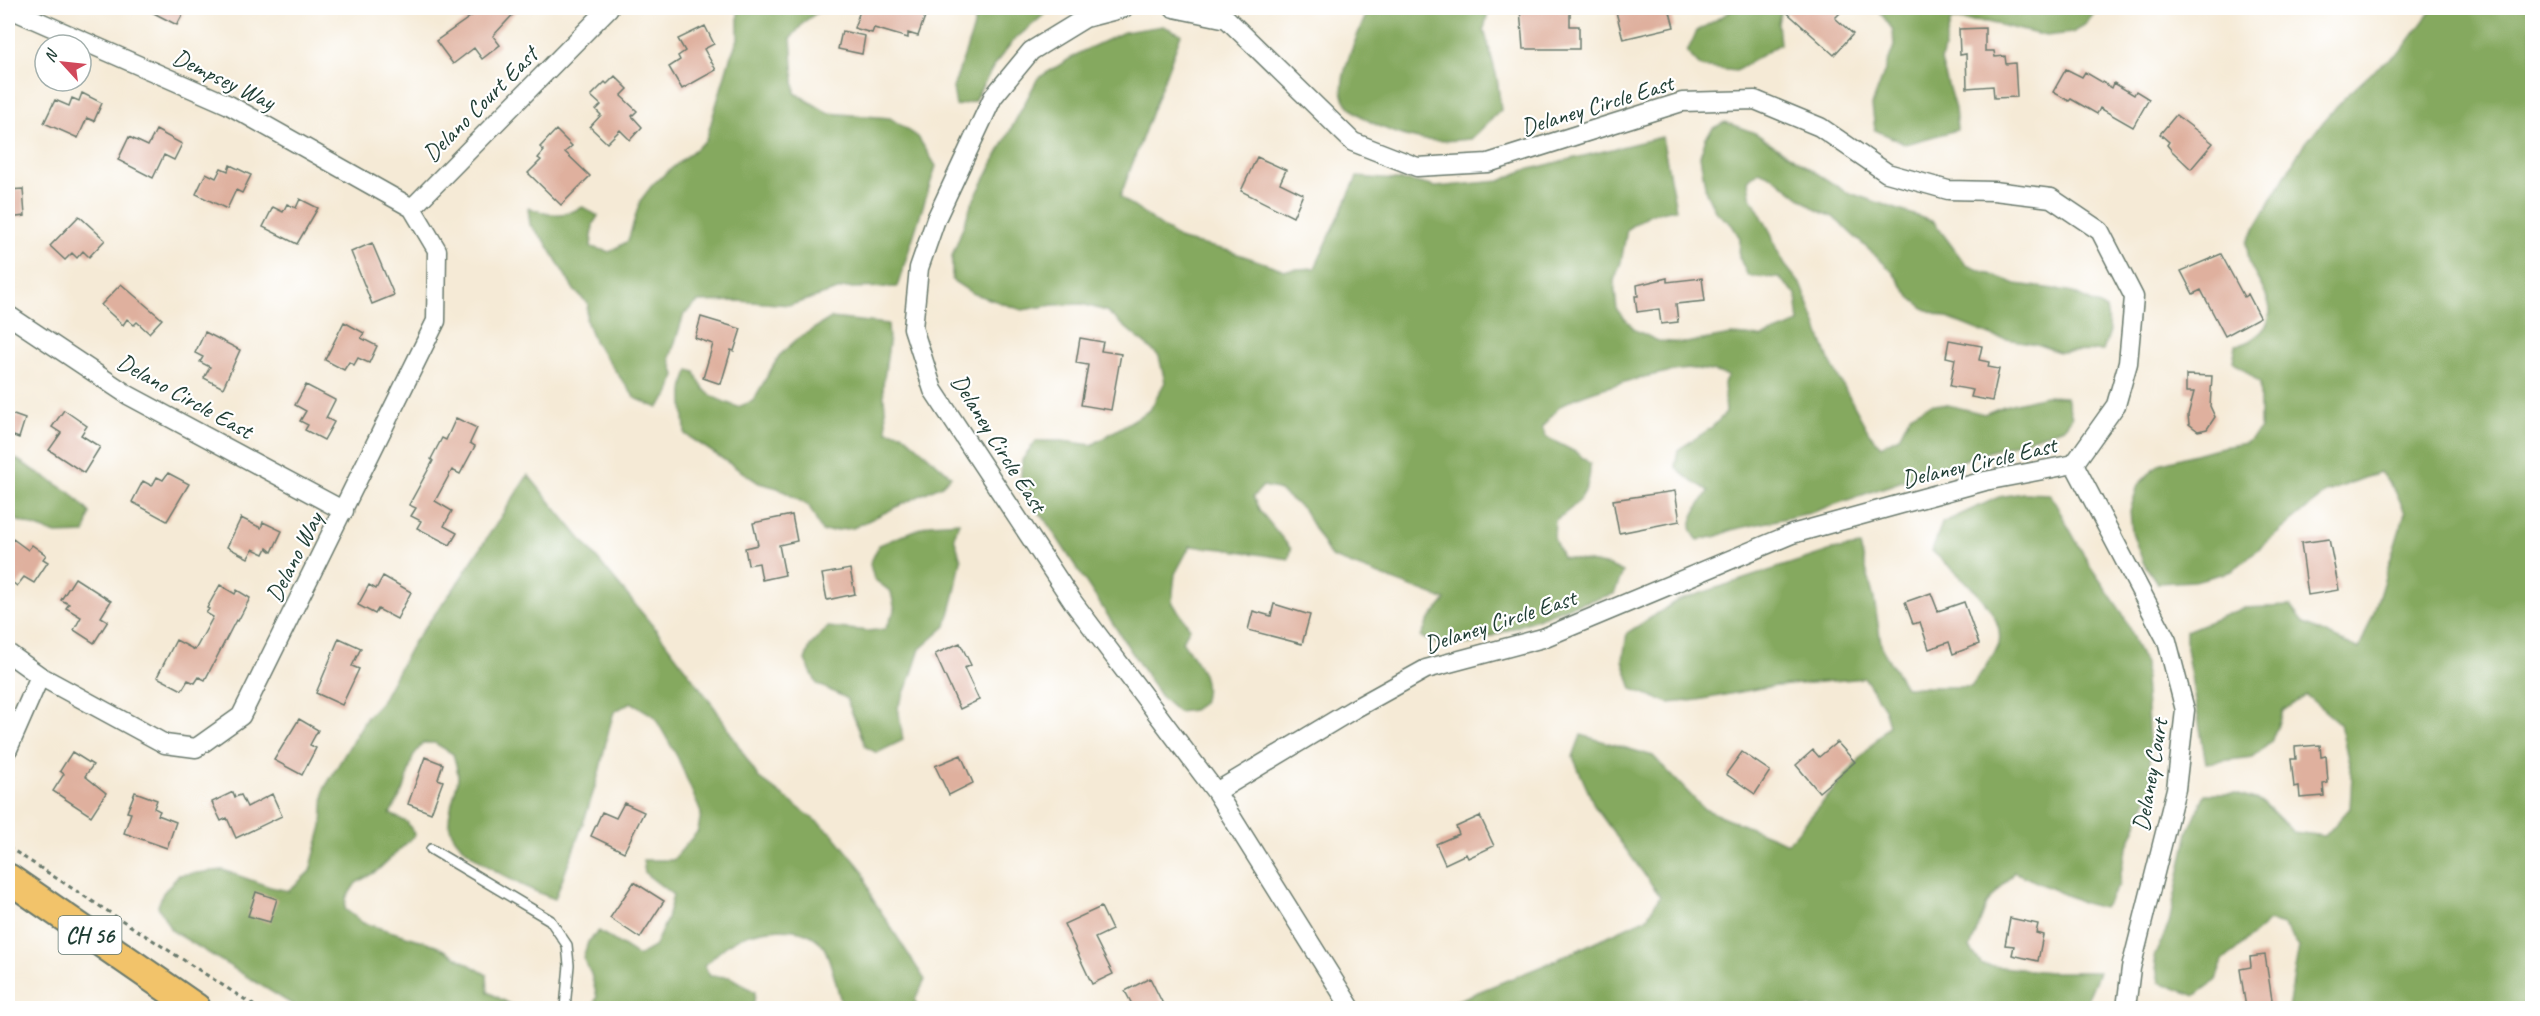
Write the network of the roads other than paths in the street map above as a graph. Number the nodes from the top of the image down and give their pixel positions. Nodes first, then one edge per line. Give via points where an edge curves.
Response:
1 (8, 8) edge
2 (609, 8) edge
3 (1124, 8) edge
4 (1173, 8) edge
5 (412, 208) junction
6 (8, 315) edge
7 (2074, 464) junction
8 (344, 511) junction
9 (8, 653) edge
10 (40, 676) junction
11 (8, 749) edge
12 (1216, 792) junction
13 (431, 849) dead end
14 (8, 878) edge
15 (196, 1008) edge
16 (565, 1008) edge
17 (1351, 1008) edge
18 (2126, 1008) edge

1 - 5 street, Dempsey Way via 229,105
2 - 5 street, Delano Court East
3 - 12 street, Delaney Circle East via 1085,18 1031,51 993,97 936,219 919,268 913,328 933,390 1073,602
4 - 7 street, Delaney Circle East via 1227,19 1353,142 1417,167 1488,163 1682,102 1755,100 1820,128 1887,173 1948,190 2051,198 2100,231 2134,297 2128,363 2116,405
5 - 8 street, Delano Way via 437,250 436,321
6 - 8 street, Delano Circle East via 128,395
7 - 12 street, Delaney Circle East via 1985,481 1792,534 1544,638 1426,669
7 - 18 street, Delaney Court via 2167,641 2185,710 2176,789 2131,968
8 - 10 street, Delano Way via 241,716 196,748 165,744
9 - 10 street
10 - 11 street
12 - 17 street, Delaney Circle East
13 - 16 lane via 550,920 567,945
14 - 15 main road, CH 56

